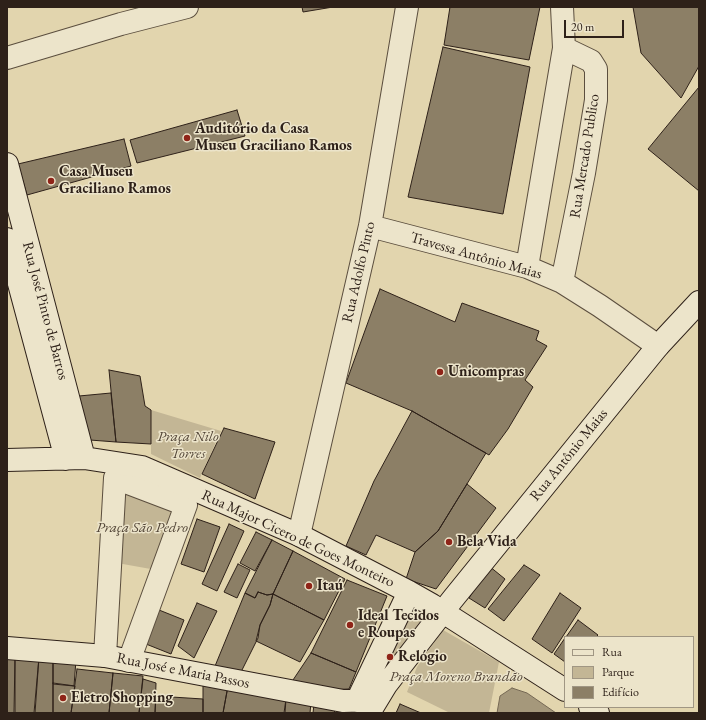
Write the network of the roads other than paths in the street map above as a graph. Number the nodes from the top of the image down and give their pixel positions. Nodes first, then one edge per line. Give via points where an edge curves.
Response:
1 (187, 7) edge
2 (407, 7) edge
3 (562, 7) edge
4 (564, 48) junction
5 (7, 58) edge
6 (7, 164) edge
7 (10, 191) edge
8 (370, 226) junction
9 (7, 239) edge
10 (527, 267) junction
11 (562, 282) junction
12 (699, 302) edge
13 (658, 346) junction
14 (75, 459) junction
15 (7, 460) edge
16 (299, 536) junction
17 (409, 592) junction
18 (443, 612) junction
19 (7, 648) edge
20 (105, 656) junction
21 (129, 661) junction
22 (564, 689) edge
23 (368, 705) edge

1 - 5 street
2 - 8 street, Rua Adolfo Pinto
3 - 4 street
4 - 10 street
4 - 11 street, Rua Mercado Publico via 591,61 596,69 596,100
6 - 7 street, Rua José Pinto de Barros
7 - 14 street, Rua José Pinto de Barros
8 - 10 street, Travessa Antônio Maias
8 - 16 street, Rua Adolfo Pinto
9 - 14 street, Rua José Pinto de Barros
10 - 11 street, Travessa Antônio Maias
11 - 13 street, Travessa Antônio Maias
12 - 13 street, Rua Antônio Maias
13 - 18 street, Rua Antônio Maias
14 - 15 street, Rua Major Cicero de Goes Monteiro
14 - 16 street, Rua Major Cicero de Goes Monteiro via 142,467
16 - 17 street, Rua Major Cicero de Goes Monteiro
17 - 18 street, Rua Major Cicero de Goes Monteiro
17 - 23 street
18 - 22 street, Rua Major Cicero de Goes Monteiro
18 - 23 street, Rua Antônio Maias
19 - 20 street, Rua José e Maria Passos
20 - 21 street, Rua José e Maria Passos
20 - 21 street via 115,478 186,505
21 - 23 street, Rua José e Maria Passos

